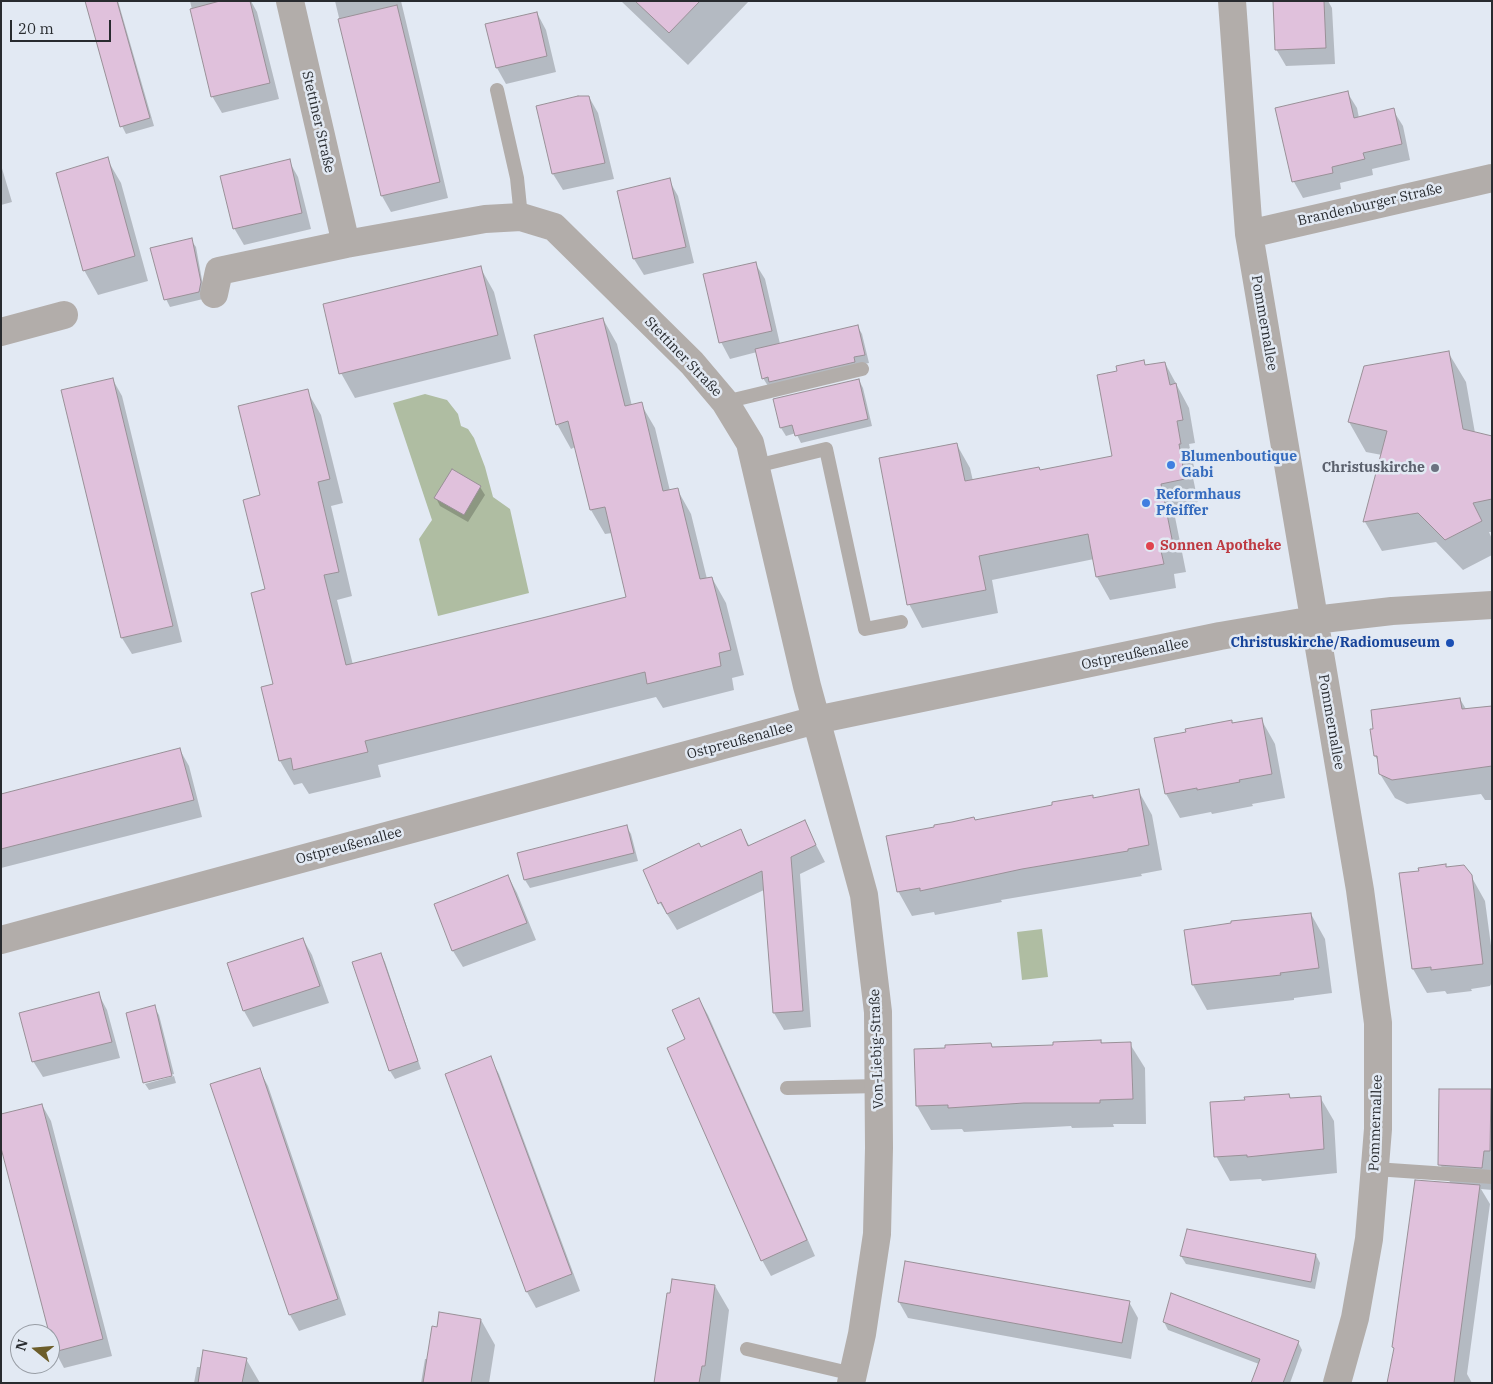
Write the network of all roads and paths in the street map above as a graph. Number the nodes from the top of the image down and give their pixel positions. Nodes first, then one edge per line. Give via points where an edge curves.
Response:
1 (290, 1) edge
2 (1232, 1) edge
3 (497, 90) dead end
4 (1492, 178) edge
5 (521, 217) junction
6 (1249, 234) junction
7 (346, 244) junction
8 (214, 294) dead end
9 (64, 315) dead end
10 (1, 332) edge
11 (862, 368) dead end
12 (725, 402) junction
13 (756, 466) junction
14 (1492, 604) edge
15 (1314, 620) junction
16 (901, 622) dead end
17 (816, 720) junction
18 (1, 940) edge
19 (879, 1086) junction
20 (787, 1088) dead end
21 (1374, 1170) junction
22 (1492, 1177) edge
23 (747, 1349) dead end
24 (852, 1378) edge
25 (1337, 1383) edge

1 - 7 street, Stettiner Straße
2 - 6 street, Pommernallee
3 - 5 lane via 517,178
4 - 6 street, Brandenburger Straße
5 - 7 street, Stettiner Straße via 485,219
5 - 12 street, Stettiner Straße via 554,227 692,363
6 - 15 street, Pommernallee
7 - 8 street, Stettiner Straße via 219,271
9 - 10 street
11 - 12 lane
12 - 13 street, Stettiner Straße via 750,443
13 - 16 lane via 826,449 865,629
13 - 17 street, Stettiner Straße
14 - 15 street, Ostpreußenallee
15 - 17 street, Ostpreußenallee via 1220,636
15 - 21 street, Pommernallee via 1360,890 1378,1023 1378,1129
17 - 18 street, Ostpreußenallee
17 - 19 street, Von-Liebig-Straße via 864,895 878,1012
19 - 20 lane
19 - 24 street, Von-Liebig-Straße via 877,1234
21 - 22 lane
21 - 25 street, Pommernallee via 1369,1239 1356,1318
23 - 24 lane

